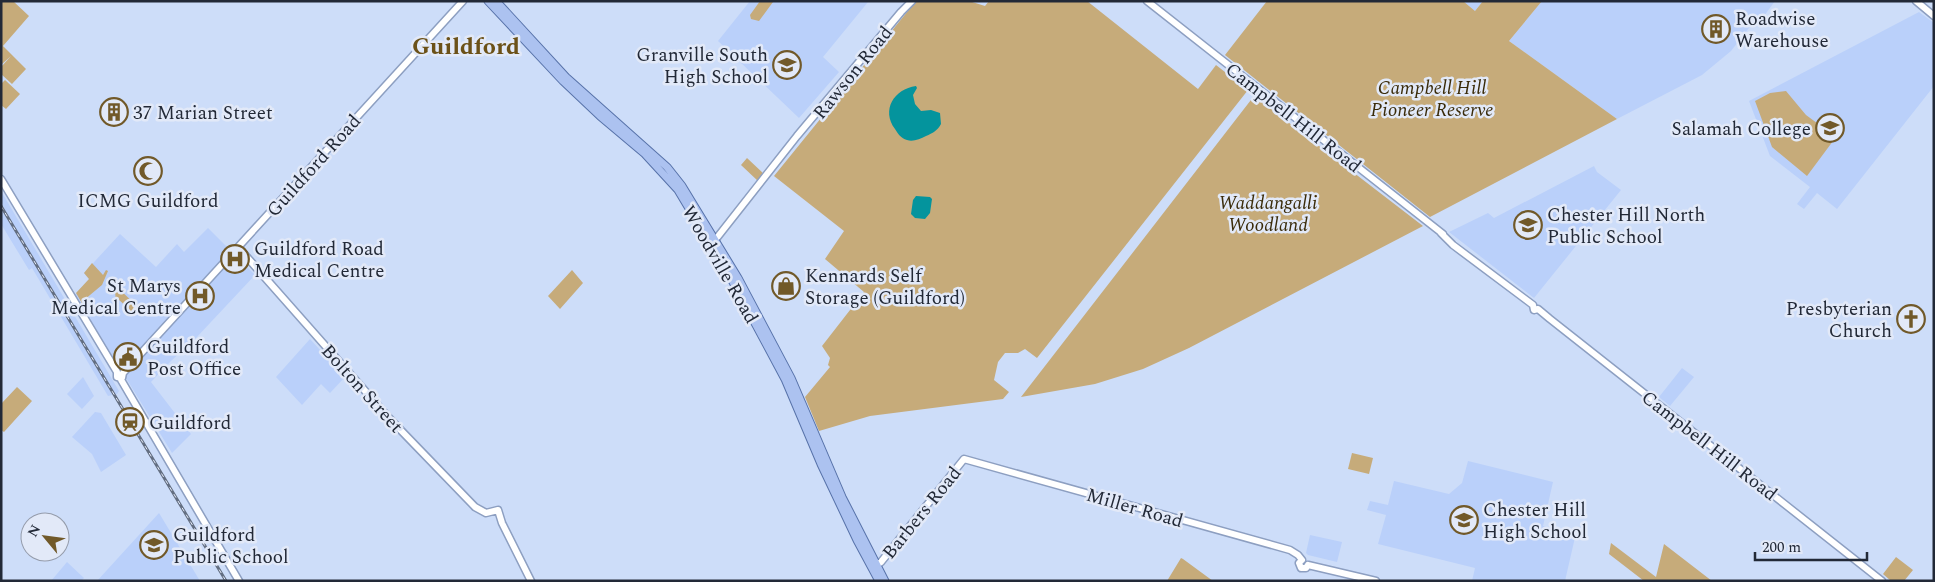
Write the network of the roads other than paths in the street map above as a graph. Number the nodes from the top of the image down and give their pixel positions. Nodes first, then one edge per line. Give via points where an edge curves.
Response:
1 (463, 1) edge
2 (488, 1) edge
3 (496, 1) edge
4 (910, 1) edge
5 (1147, 1) edge
6 (1916, 1) edge
7 (1934, 16) edge
8 (1, 179) edge
9 (713, 243) junction
10 (238, 247) junction
11 (120, 374) junction
12 (816, 444) junction
13 (964, 459) joint
14 (877, 565) junction
15 (239, 581) edge
16 (531, 581) edge
17 (879, 581) edge
18 (885, 581) edge
19 (1376, 581) edge
20 (1882, 581) edge

1 - 10 street, Guildford Road
2 - 9 main road, Woodville Road via 563,81 663,172
3 - 9 main road, Woodville Road via 566,77 667,167 686,193
4 - 9 street, Rawson Road
5 - 20 street, Campbell Hill Road
6 - 7 street
8 - 11 street
9 - 12 main road, Woodville Road via 738,278 791,378
10 - 11 street, Guildford Road
10 - 16 street, Bolton Street via 389,418 475,506 486,513 498,510
11 - 15 street
12 - 14 main road, Woodville Road
12 - 17 main road, Woodville Road via 857,540
13 - 14 street, Barbers Road
13 - 19 street, Miller Road via 1290,550 1302,560 1299,563 1304,569 1308,565
14 - 18 main road, Woodville Road

